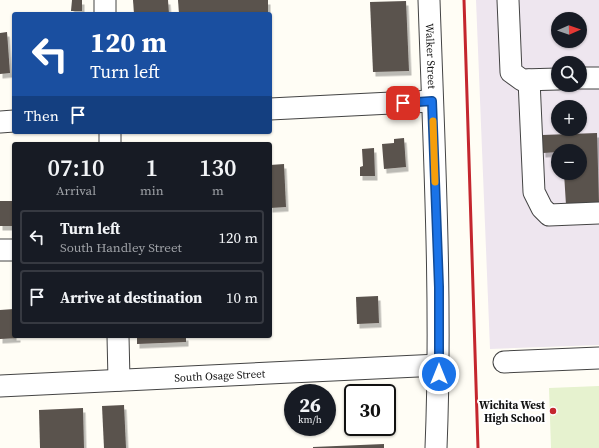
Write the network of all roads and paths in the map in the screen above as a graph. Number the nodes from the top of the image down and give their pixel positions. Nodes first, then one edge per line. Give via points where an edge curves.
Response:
1 (105, 0) edge
2 (429, 0) edge
3 (508, 0) edge
4 (105, 12) edge
5 (587, 78) edge
6 (599, 78) edge
7 (551, 79) edge
8 (529, 80) junction
9 (432, 101) junction
10 (272, 109) edge
11 (12, 121) edge
12 (0, 122) edge
13 (599, 213) edge
14 (0, 250) edge
15 (12, 250) edge
16 (118, 338) edge
17 (599, 358) edge
18 (504, 362) dead end
19 (439, 365) junction
20 (119, 380) junction
21 (0, 386) edge
22 (436, 448) edge

1 - 4 street
2 - 9 street, Walker Street
3 - 8 street via 511,72 522,80
5 - 6 street
7 - 8 street
8 - 13 street via 534,192 542,208 549,215
9 - 10 street
9 - 19 street, Walker Street via 439,287
11 - 12 street
14 - 15 street
16 - 20 street
17 - 18 street
19 - 20 street, South Osage Street
19 - 22 street, Walker Street
20 - 21 street, South Osage Street

